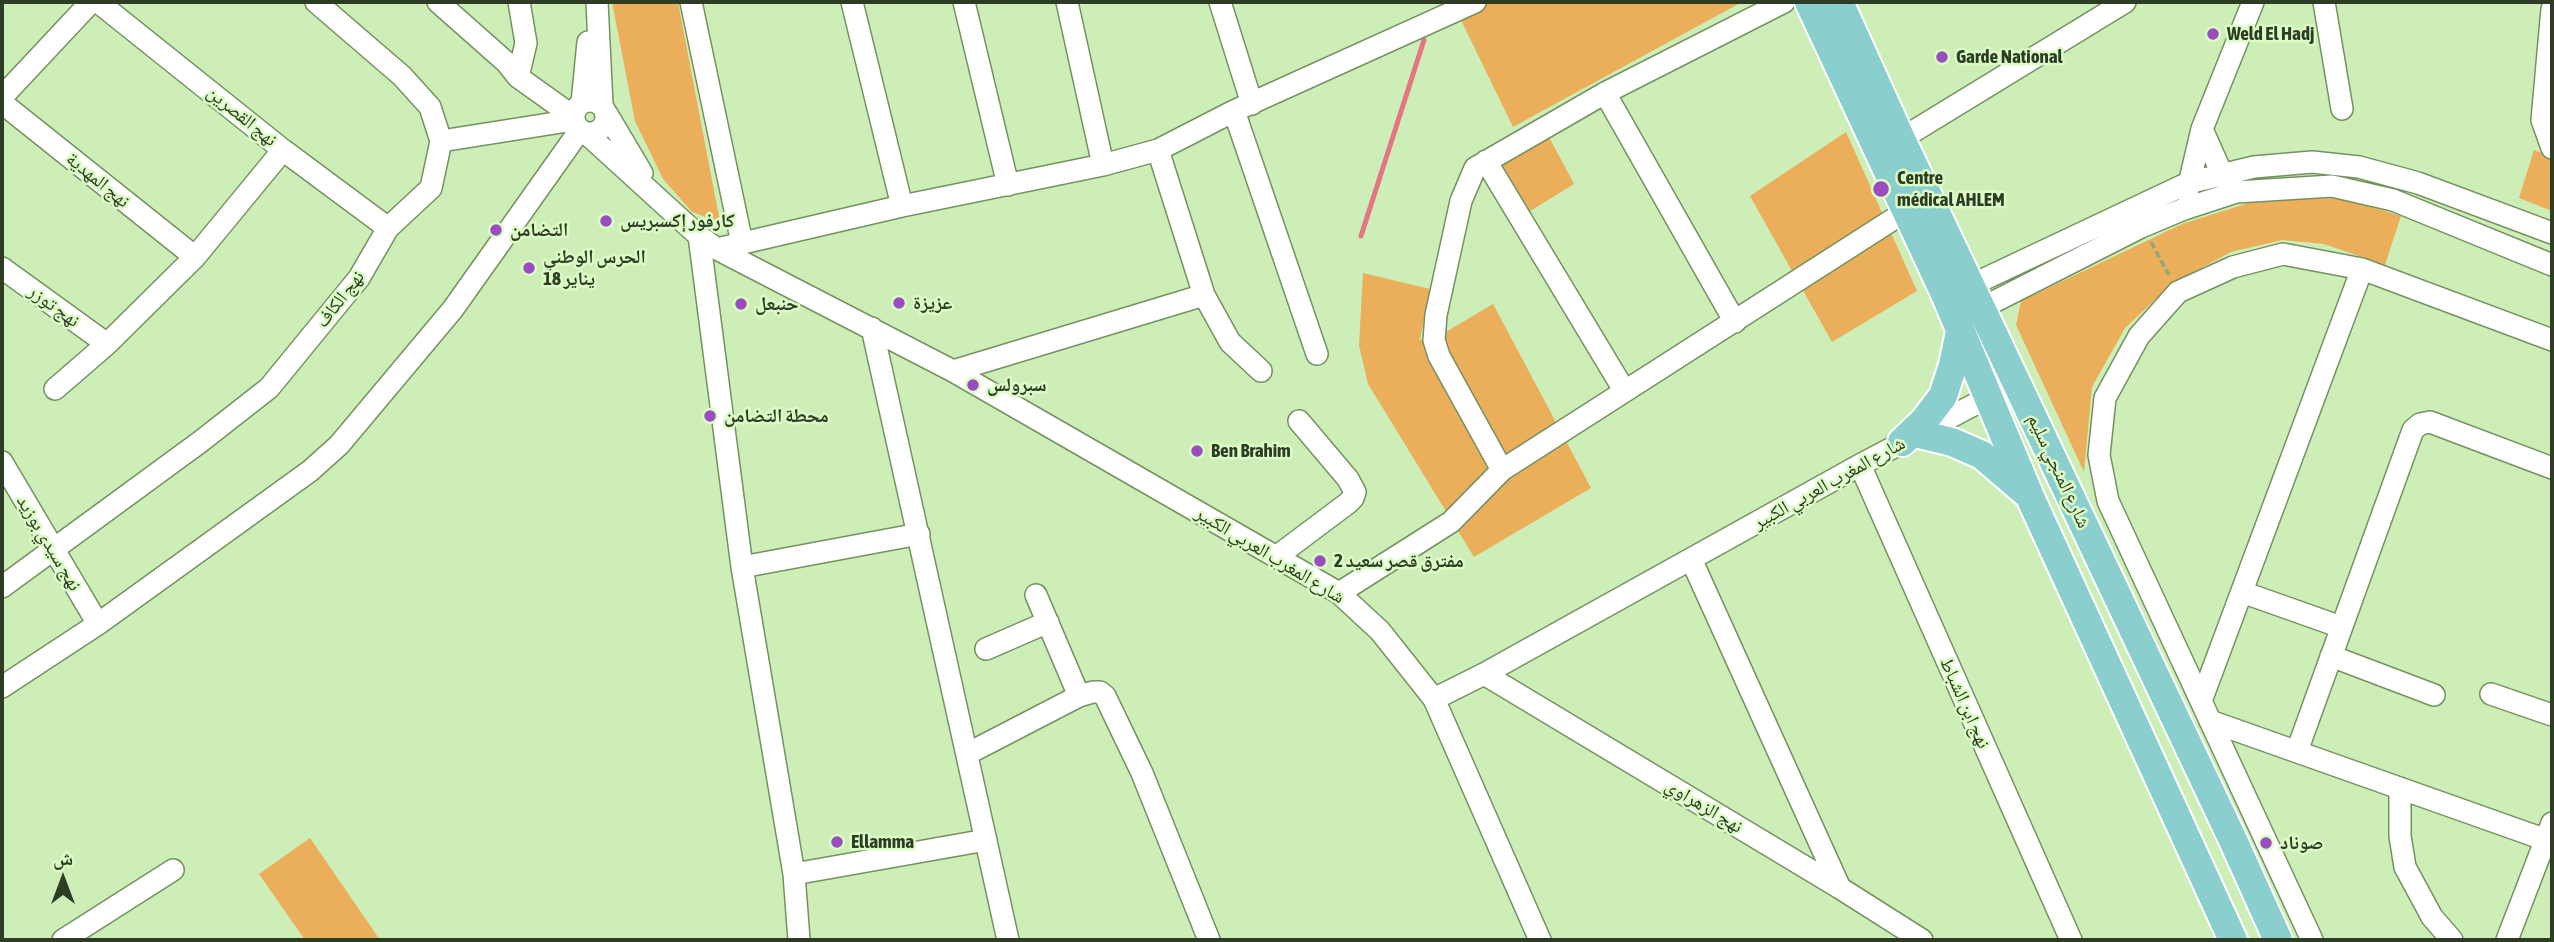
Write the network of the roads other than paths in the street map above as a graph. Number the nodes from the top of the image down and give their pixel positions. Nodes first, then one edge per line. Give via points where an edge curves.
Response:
1 (91, 2) edge
2 (98, 2) edge
3 (316, 2) edge
4 (438, 2) edge
5 (519, 2) edge
6 (595, 2) edge
7 (691, 2) edge
8 (852, 2) edge
9 (964, 2) edge
10 (1067, 2) edge
11 (1220, 2) edge
12 (1475, 2) edge
13 (1784, 2) edge
14 (1810, 2) edge
15 (1839, 2) edge
16 (2125, 2) edge
17 (2253, 2) edge
18 (2324, 2) edge
19 (2552, 9) edge
20 (516, 70) junction
21 (1605, 93) junction
22 (2, 100) edge
23 (1243, 108) junction
24 (2342, 109) dead end
25 (586, 116) junction
26 (2202, 130) junction
27 (1901, 139) junction
28 (441, 141) junction
29 (2552, 148) edge
30 (283, 150) junction
31 (1158, 150) junction
32 (1486, 161) junction
33 (1103, 165) junction
34 (2222, 174) junction
35 (2188, 183) junction
36 (1008, 185) junction
37 (2235, 192) junction
38 (902, 206) junction
39 (2184, 209) junction
40 (1906, 211) junction
41 (388, 228) junction
42 (2552, 233) edge
43 (699, 236) junction
44 (742, 243) junction
45 (717, 249) junction
46 (195, 257) junction
47 (2552, 265) edge
48 (2, 268) edge
49 (2362, 269) junction
50 (1204, 295) junction
51 (1963, 309) junction
52 (1735, 322) junction
53 (872, 328) junction
54 (2552, 340) edge
55 (107, 344) junction
56 (1317, 355) dead end
57 (953, 371) junction
58 (1261, 371) dead end
59 (2017, 382) junction
60 (55, 389) dead end
61 (1624, 390) junction
62 (1987, 397) junction
63 (1299, 421) dead end
64 (1911, 438) junction
65 (2, 462) edge
66 (1860, 465) junction
67 (2552, 468) edge
68 (1502, 470) junction
69 (2030, 497) junction
70 (919, 534) junction
71 (52, 548) junction
72 (1276, 557) junction
73 (1691, 559) junction
74 (743, 567) junction
75 (2, 587) edge
76 (2242, 592) junction
77 (1339, 593) junction
78 (1036, 595) dead end
79 (1048, 622) junction
80 (98, 624) junction
81 (2341, 627) junction
82 (986, 649) dead end
83 (2331, 656) junction
84 (1484, 674) junction
85 (2, 687) edge
86 (2491, 694) dead end
87 (2434, 695) dead end
88 (1079, 696) junction
89 (1434, 699) junction
90 (2201, 701) junction
91 (2552, 715) edge
92 (2210, 721) junction
93 (2297, 751) junction
94 (967, 754) junction
95 (2400, 788) junction
96 (2550, 835) edge
97 (986, 840) junction
98 (173, 870) dead end
99 (794, 874) junction
100 (1840, 887) junction
101 (63, 940) edge
102 (799, 940) edge
103 (1008, 940) edge
104 (1209, 940) edge
105 (1540, 940) edge
106 (1922, 940) edge
107 (2071, 940) edge
108 (2233, 940) edge
109 (2278, 940) edge
110 (2312, 940) edge
111 (2452, 940) edge
112 (2507, 940) edge

1 - 22 street
2 - 30 street, نهج القصرين
3 - 28 street, نهج الكاف via 424,97
4 - 20 street, شارع المغرب العربي الكبير
5 - 20 street via 526,43
6 - 25 street
7 - 44 street
8 - 38 street
9 - 36 street
10 - 33 street
11 - 23 street
12 - 23 street
13 - 21 street
14 - 40 main road, شارع المنجي سليم
15 - 27 main road, شارع المنجي سليم
16 - 27 street
17 - 26 street
18 - 24 street
19 - 29 street via 2542,120
20 - 25 street, شارع المغرب العربي الكبير
21 - 32 street
21 - 52 street
22 - 46 street, نهج المهدية
23 - 31 street
23 - 56 street
25 - 28 street
25 - 43 street, شارع المغرب العربي الكبير
25 - 80 street via 453,309 339,445 310,471
26 - 34 street
26 - 35 street
27 - 51 main road, شارع المنجي سليم
28 - 41 street, نهج الكاف via 431,188
30 - 41 street, نهج القصرين
30 - 46 street
31 - 33 street
31 - 50 street
32 - 61 street
32 - 68 street via 1475,168 1461,201 1434,340
33 - 36 street
34 - 35 street
34 - 37 street
34 - 42 street via 2312,162 2359,167 2418,183
35 - 39 street
35 - 51 street
36 - 38 street
37 - 39 street
37 - 47 street via 2332,186 2393,200
38 - 44 street
39 - 51 street
40 - 51 main road, شارع المنجي سليم
40 - 52 street
41 - 71 street, نهج الكاف via 359,278 270,388
43 - 45 street, شارع المغرب العربي الكبير
43 - 74 street
44 - 45 street
45 - 53 street, شارع المغرب العربي الكبير
46 - 55 street
48 - 55 street, نهج توزر
49 - 54 street
49 - 76 street
49 - 90 street via 2283,254 2233,267 2178,292 2139,336 2105,398 2099,455 2108,501
50 - 57 street
50 - 58 street via 1230,342
51 - 59 main road, شارع المنجي سليم
51 - 62 main road, شارع المنجي سليم
51 - 64 main road via 1954,365 1943,396
52 - 61 street
53 - 57 street, شارع المغرب العربي الكبير
53 - 70 street
55 - 60 street
57 - 72 street, شارع المغرب العربي الكبير
59 - 62 street, شارع المغرب العربي الكبير
59 - 109 main road, شارع المنجي سليم
61 - 68 street
62 - 64 street, شارع المغرب العربي الكبير
62 - 69 main road, شارع المنجي سليم
63 - 72 street via 1355,492 1348,503
64 - 66 street, شارع المغرب العربي الكبير
64 - 69 main road via 1952,442 1982,455
65 - 71 street, نهج سيدي بوزيد
66 - 73 street, شارع المغرب العربي الكبير
66 - 107 street, نهج ابن الشباط
67 - 81 street via 2430,422 2420,424 2413,430
68 - 77 street via 1451,522
69 - 108 main road, شارع المنجي سليم
70 - 74 street
70 - 94 street
71 - 75 street, نهج الكاف
71 - 80 street, نهج سيدي بوزيد
72 - 77 street, شارع المغرب العربي الكبير
73 - 84 street, شارع المغرب العربي الكبير
73 - 100 street
74 - 99 street
76 - 81 street
76 - 90 street
77 - 89 street, شارع المغرب العربي الكبير via 1380,631
78 - 79 street
79 - 82 street
79 - 88 street
80 - 85 street
81 - 83 street
83 - 87 street
83 - 93 street
84 - 89 street, شارع المغرب العربي الكبير
84 - 100 street, نهج الزهراوي
86 - 91 street
88 - 94 street
88 - 104 street via 1093,692 1105,696 1142,773
89 - 105 street
90 - 92 street
92 - 93 street
92 - 110 street
93 - 95 street
94 - 97 street
95 - 96 street
95 - 111 street via 2404,867 2432,917
96 - 112 street
97 - 99 street
97 - 103 street
98 - 101 street
99 - 102 street
100 - 106 street, نهج الزهراوي

